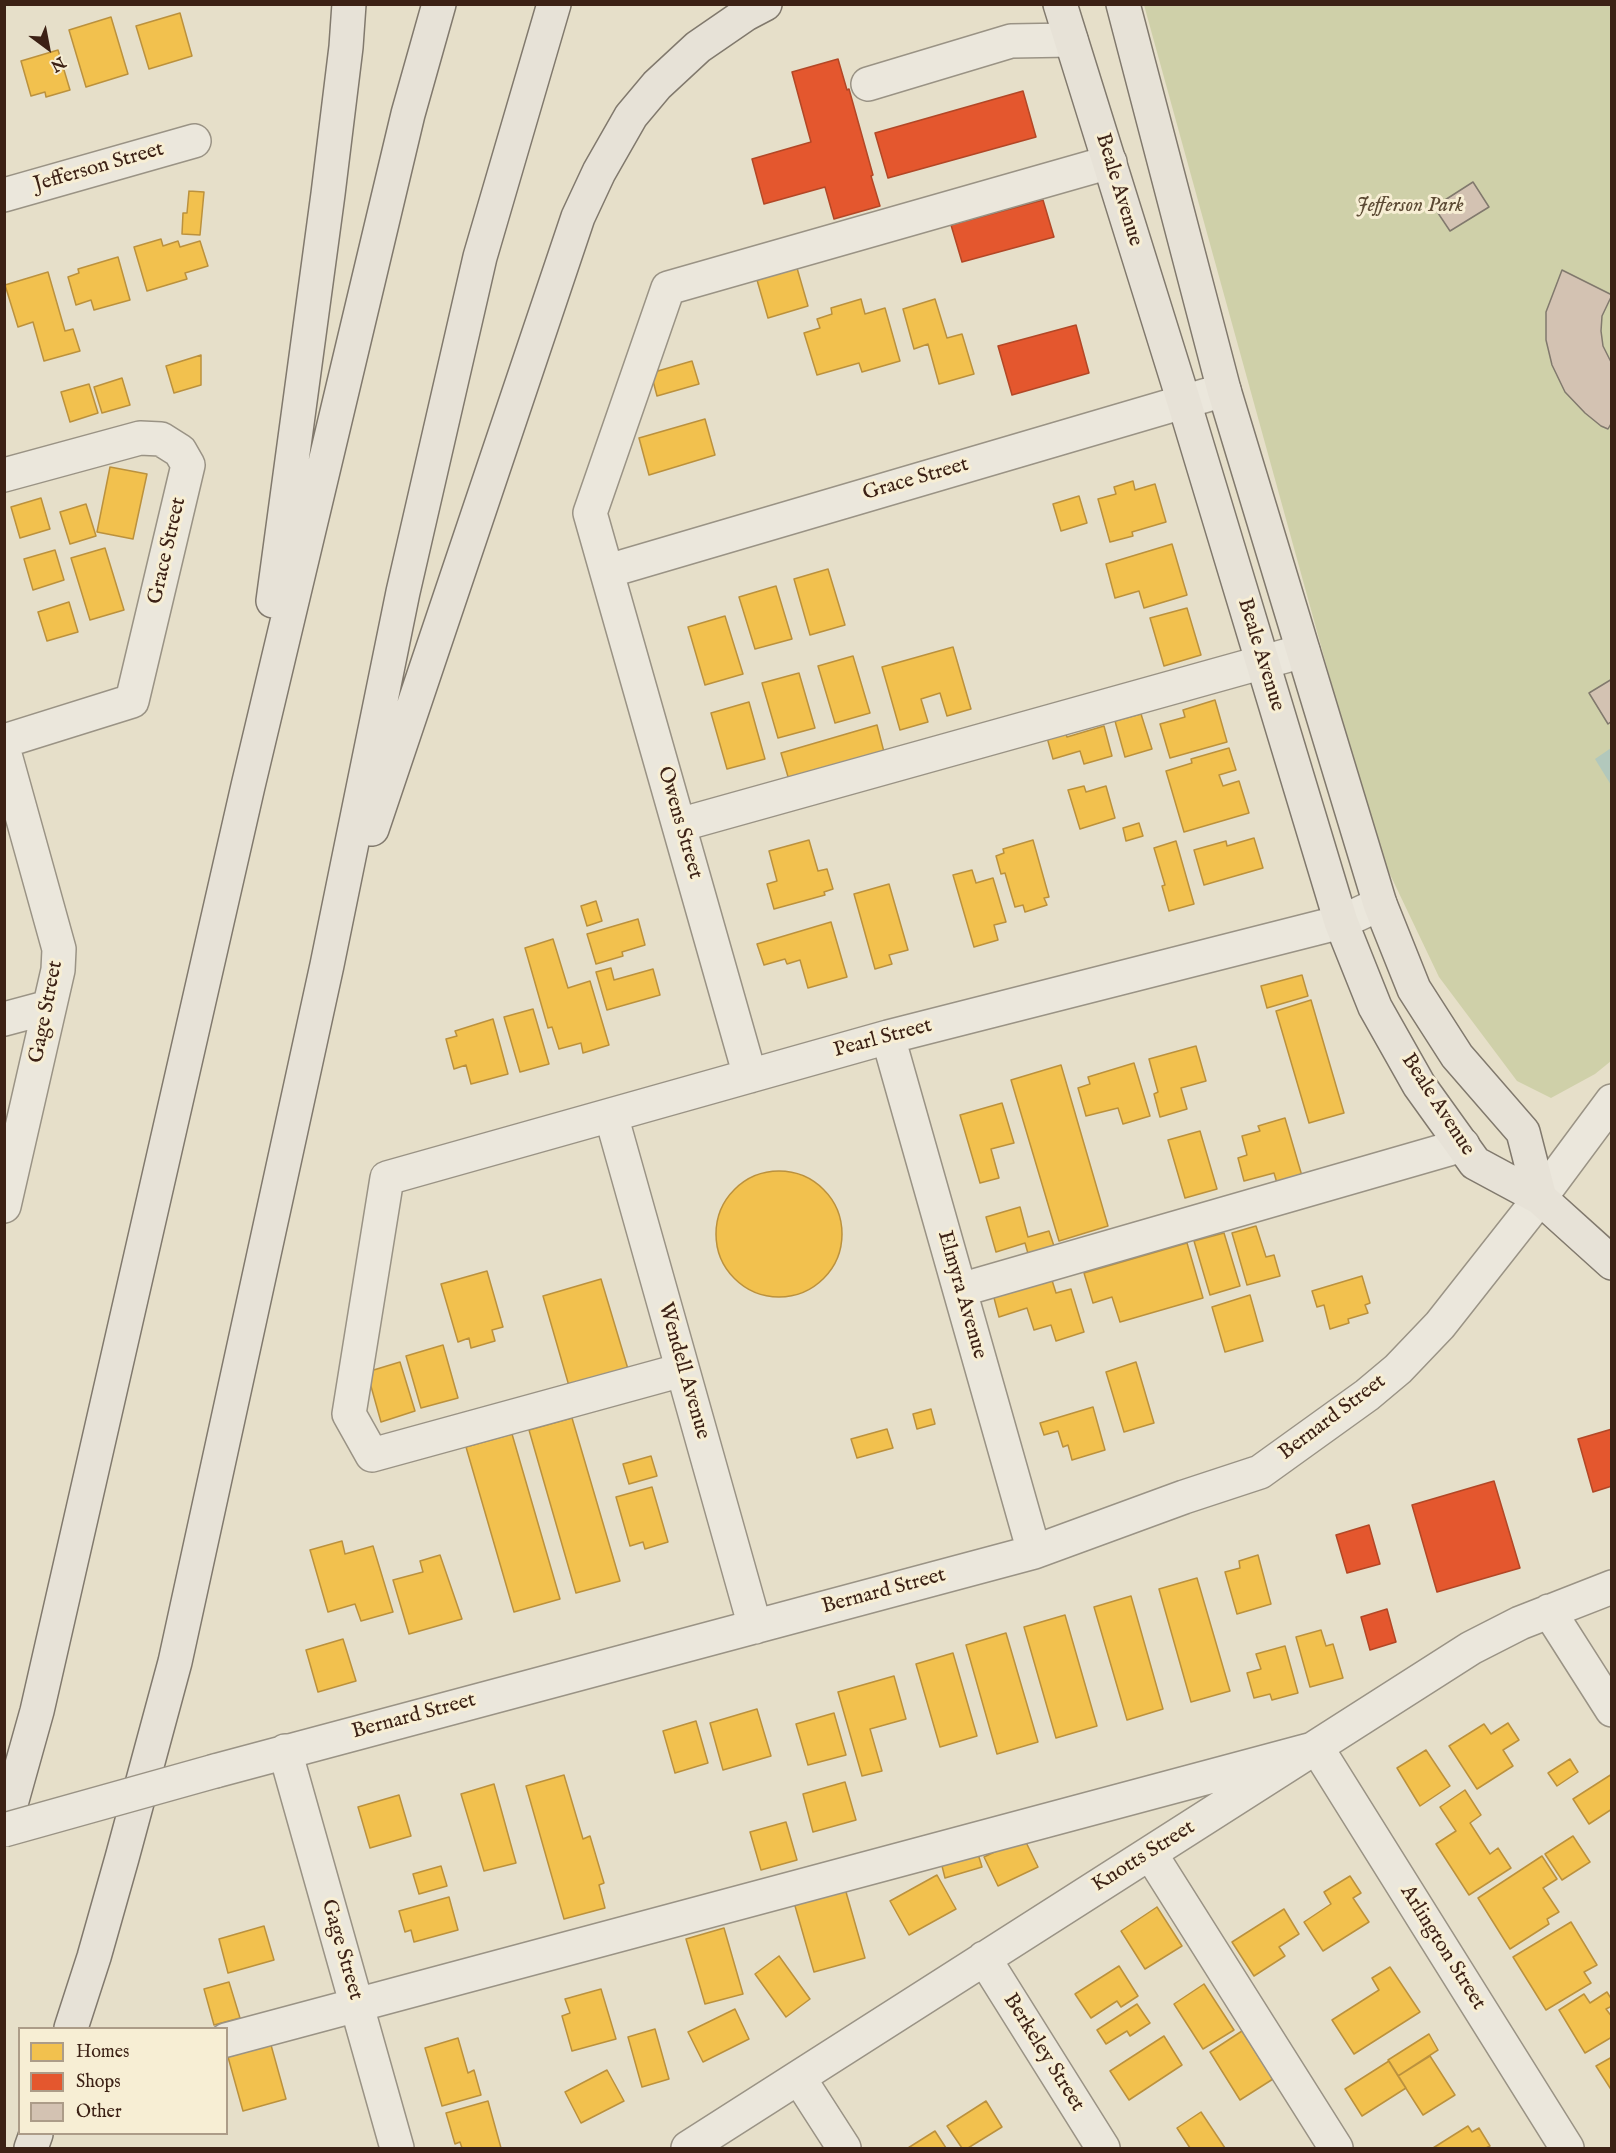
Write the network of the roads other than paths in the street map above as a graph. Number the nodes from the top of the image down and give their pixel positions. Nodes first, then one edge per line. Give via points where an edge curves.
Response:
1 (349, 4) edge
2 (439, 4) edge
3 (554, 4) edge
4 (765, 4) edge
5 (1060, 4) edge
6 (1123, 4) edge
7 (1071, 40) junction
8 (868, 84) dead end
9 (194, 141) dead end
10 (1110, 162) junction
11 (4, 195) edge
12 (1224, 390) junction
13 (1184, 402) junction
14 (4, 475) edge
15 (608, 571) junction
16 (1303, 651) junction
17 (1262, 662) junction
18 (4, 741) edge
19 (4, 751) edge
20 (248, 786) junction
21 (679, 825) junction
22 (1380, 904) junction
23 (1341, 922) junction
24 (327, 965) junction
25 (49, 1007) junction
26 (4, 1019) edge
27 (888, 1037) junction
28 (750, 1076) junction
29 (1611, 1101) edge
30 (611, 1115) junction
31 (1462, 1145) junction
32 (1540, 1198) junction
33 (4, 1206) edge
34 (1611, 1263) edge
35 (960, 1290) junction
36 (682, 1370) junction
37 (1034, 1552) junction
38 (1611, 1587) edge
39 (1550, 1611) junction
40 (754, 1627) junction
41 (1611, 1710) edge
42 (1317, 1748) junction
43 (285, 1751) junction
44 (4, 1830) edge
45 (1149, 1853) junction
46 (984, 1959) junction
47 (357, 2004) junction
48 (71, 2027) edge
49 (228, 2039) edge
50 (799, 2078) junction
51 (397, 2148) edge
52 (688, 2148) edge
53 (844, 2148) edge
54 (1103, 2148) edge
55 (1336, 2148) edge
56 (1567, 2148) edge

1 - 20 main road via 328,194
2 - 20 main road via 405,125
3 - 24 main road via 480,256 403,592
4 - 24 main road via 698,47 657,85 631,116 578,217
5 - 7 main road, Beale Avenue
6 - 12 main road, Beale Avenue
7 - 8 street via 1011,42
7 - 10 main road, Beale Avenue
9 - 11 street, Jefferson Street
10 - 13 main road, Beale Avenue
10 - 15 street, Owens Street via 668,288 591,513
12 - 13 street, Grace Street
12 - 16 main road, Beale Avenue
13 - 15 street, Grace Street
13 - 17 main road, Beale Avenue
14 - 18 street, Grace Street via 140,438 161,440 180,451 188,465 132,701
15 - 21 street, Owens Street
16 - 17 street
16 - 22 main road, Beale Avenue
17 - 21 street
17 - 23 main road, Beale Avenue
19 - 25 street, Gage Street via 59,949
20 - 44 main road via 37,1711
21 - 28 street, Owens Street
22 - 23 street, Pearl Street
22 - 32 main road, Beale Avenue via 1414,989 1457,1056 1523,1132
23 - 27 street, Pearl Street
23 - 31 main road, Beale Avenue via 1376,1007 1419,1084
24 - 48 main road via 175,1662
25 - 26 street
25 - 33 street, Gage Street
27 - 28 street, Pearl Street
27 - 35 street, Elmyra Avenue
28 - 30 street, Pearl Street
29 - 32 street, Bernard Street
30 - 36 street, Wendell Avenue
30 - 36 street, Pearl Street via 387,1178 349,1414 372,1455
31 - 32 main road, Beale Avenue via 1475,1162
31 - 35 street
32 - 34 main road
32 - 37 street, Bernard Street via 1440,1325 1398,1369 1331,1423 1260,1472
35 - 37 street, Elmyra Avenue
36 - 40 street, Wendell Avenue
37 - 40 street, Bernard Street
38 - 39 street, Knotts Street
39 - 41 street
39 - 42 street, Knotts Street via 1471,1648
40 - 43 street, Bernard Street
42 - 45 street, Knotts Street
42 - 47 street
42 - 56 street, Arlington Street
43 - 44 street, Bernard Street, bridge
43 - 47 street, Gage Street
45 - 46 street, Knotts Street
45 - 55 street
46 - 50 street, Knotts Street
46 - 54 street, Berkeley Street
47 - 49 street
47 - 51 street, Gage Street
50 - 52 street, Knotts Street
50 - 53 street

